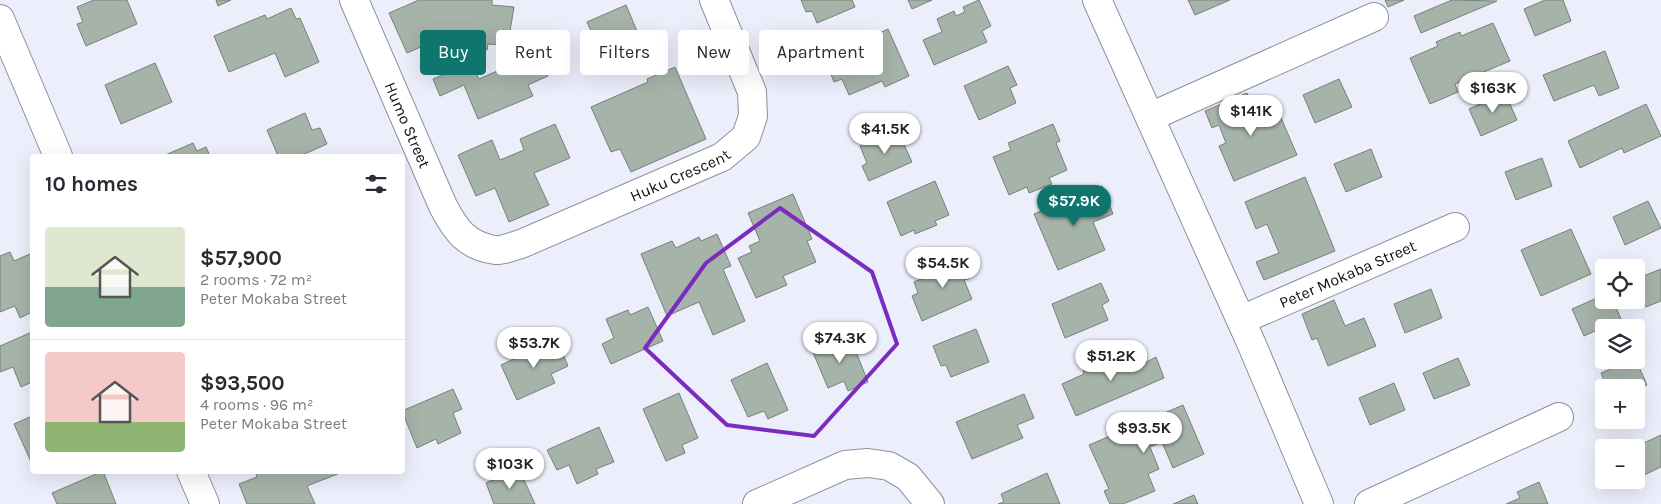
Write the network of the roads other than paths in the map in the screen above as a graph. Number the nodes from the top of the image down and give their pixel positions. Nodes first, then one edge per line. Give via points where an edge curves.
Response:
1 (354, 0) edge
2 (714, 0) edge
3 (1097, 0) edge
4 (1374, 18) dead end
5 (0, 19) edge
6 (1150, 117) junction
7 (57, 154) edge
8 (1456, 227) dead end
9 (472, 243) joint
10 (1241, 320) junction
11 (1559, 417) dead end
12 (192, 474) edge
13 (205, 504) edge
14 (757, 504) edge
15 (930, 504) edge
16 (1319, 504) edge
17 (1369, 504) edge

1 - 9 street, Humo Street via 443,206 455,229
2 - 9 street, Huku Crescent via 752,92 753,116 746,136 722,157 521,244 496,250
3 - 6 street
4 - 6 street
5 - 7 street
6 - 10 street
8 - 10 street, Peter Mokaba Street
10 - 16 street
11 - 17 street
12 - 13 street
14 - 15 street via 844,465 868,463 889,466 908,478

